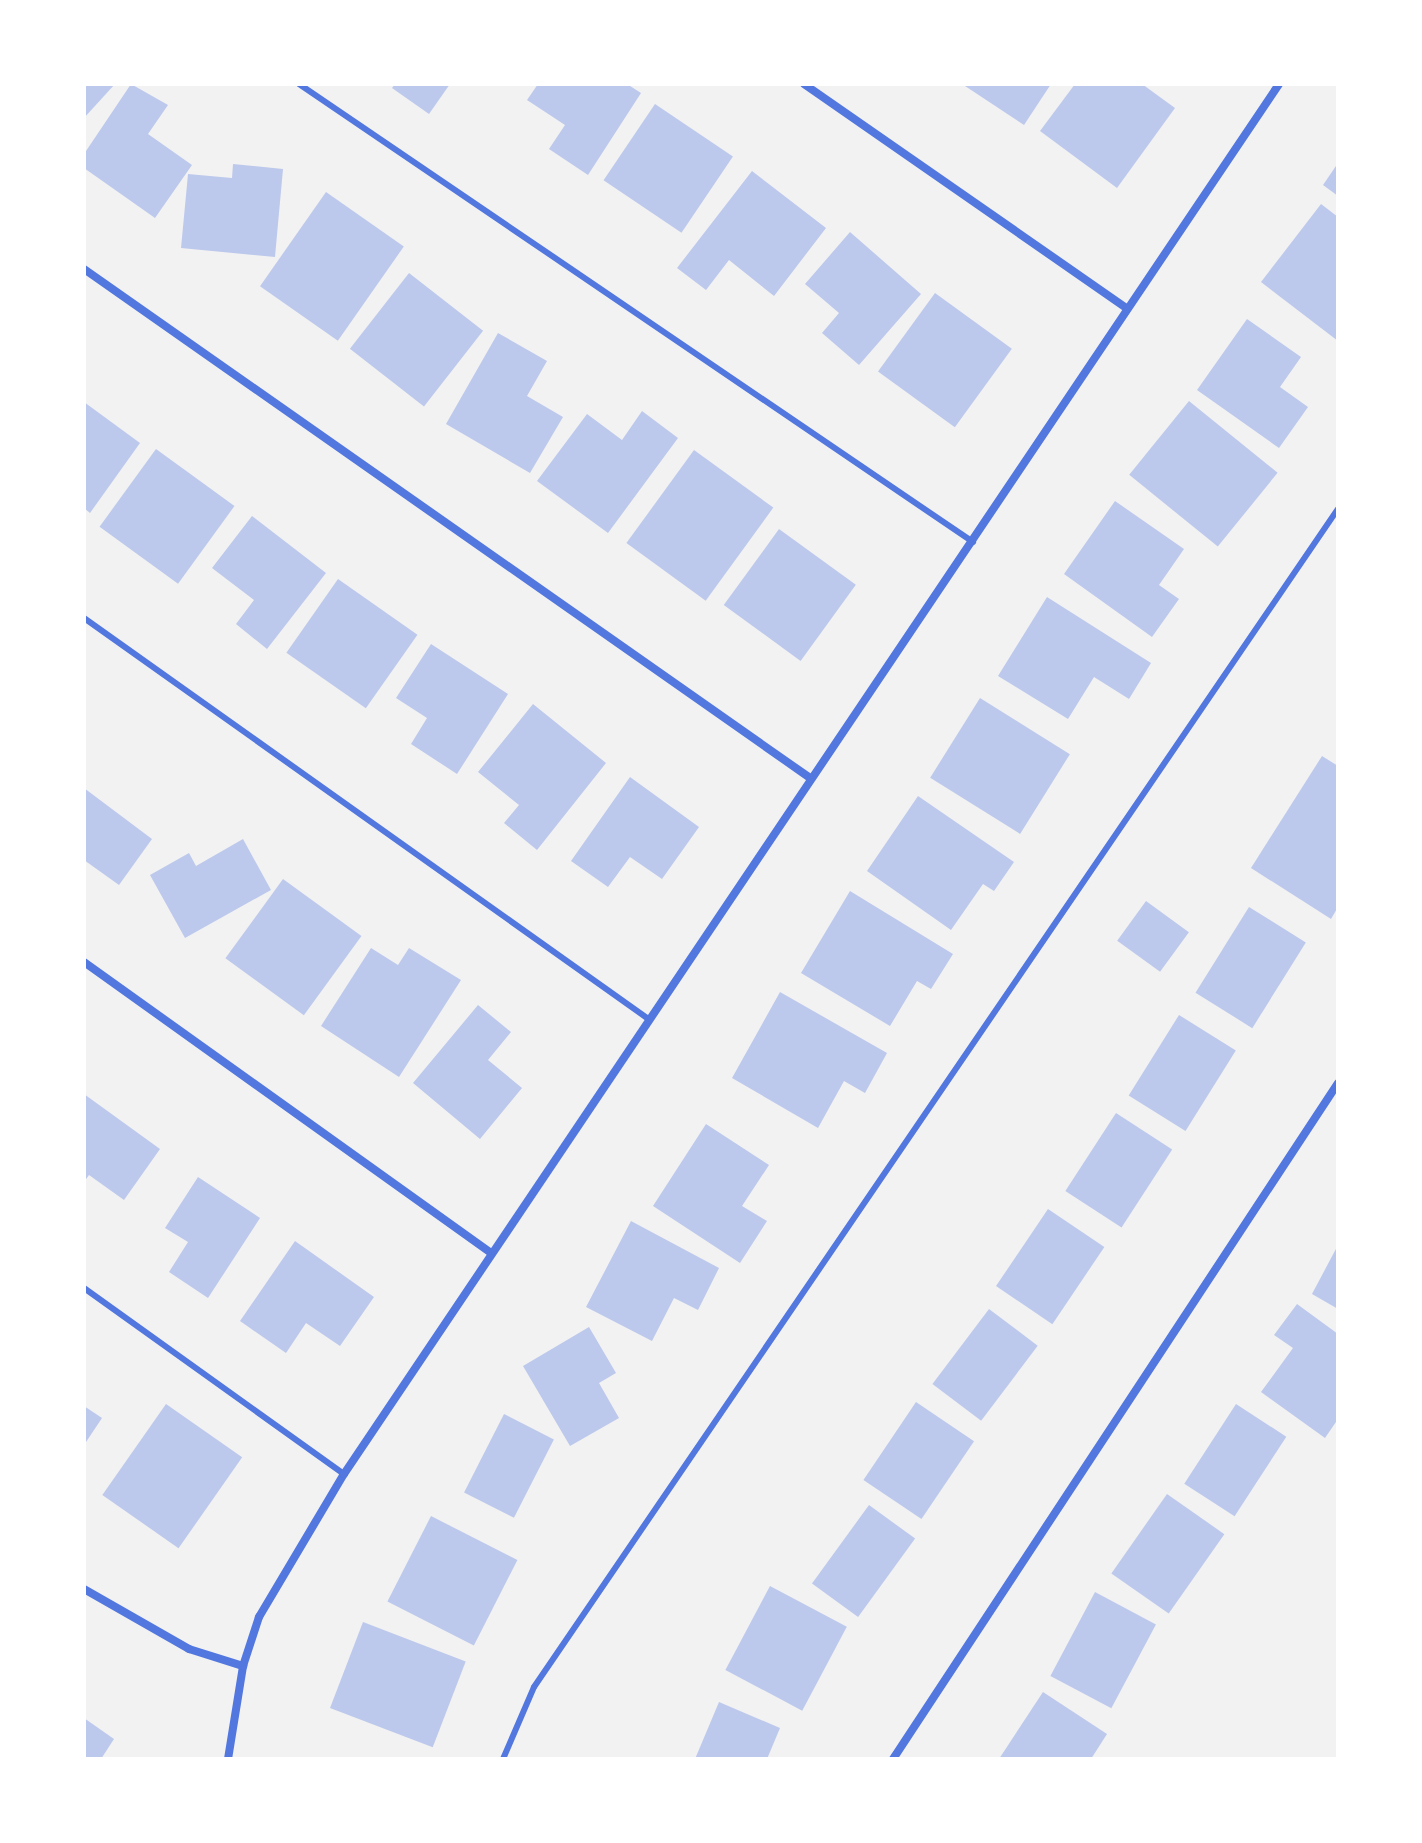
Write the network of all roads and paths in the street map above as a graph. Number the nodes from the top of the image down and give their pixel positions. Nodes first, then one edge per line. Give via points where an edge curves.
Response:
1 (299, 84) edge
2 (804, 84) edge
3 (1279, 84) edge
4 (84, 269) edge
5 (1126, 308) junction
6 (1338, 509) edge
7 (973, 542) junction
8 (84, 618) edge
9 (810, 778) junction
10 (84, 962) edge
11 (647, 1018) junction
12 (1338, 1083) edge
13 (491, 1253) junction
14 (84, 1288) edge
15 (344, 1474) junction
16 (84, 1589) edge
17 (243, 1666) junction
18 (228, 1759) edge
19 (503, 1759) edge
20 (893, 1759) edge

1 - 7 lane
2 - 5 street
3 - 5 street
4 - 9 street
5 - 7 street
6 - 19 lane via 534,1687
7 - 9 street
8 - 11 lane
9 - 11 street
10 - 13 street
11 - 13 street
12 - 20 street
13 - 15 street
14 - 15 lane
15 - 17 street via 259,1617
16 - 17 street via 189,1649
17 - 18 street

